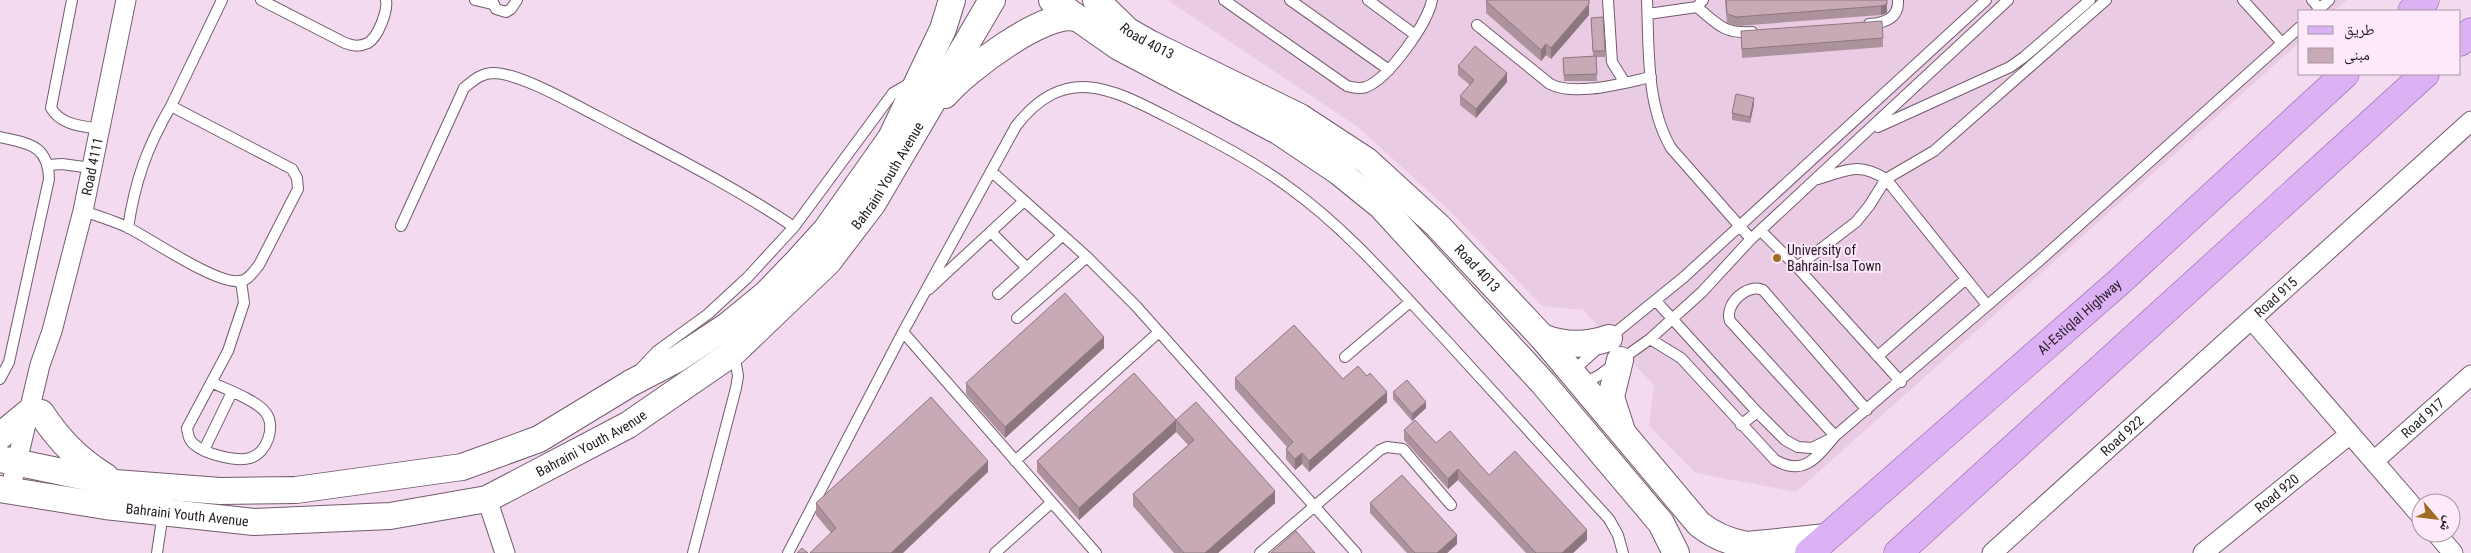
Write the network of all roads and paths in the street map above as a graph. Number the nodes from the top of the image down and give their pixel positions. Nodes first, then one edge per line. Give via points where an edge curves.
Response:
1 (72, 0) edge
2 (126, 0) edge
3 (222, 0) edge
4 (261, 0) edge
5 (386, 0) edge
6 (474, 0) edge
7 (517, 0) edge
8 (952, 0) edge
9 (992, 0) edge
10 (1052, 0) edge
11 (1096, 0) edge
12 (1119, 0) edge
13 (1224, 0) edge
14 (1290, 0) edge
15 (1368, 0) edge
16 (1432, 0) edge
17 (1608, 0) edge
18 (1647, 0) edge
19 (1898, 0) edge
20 (1986, 0) edge
21 (2008, 0) edge
22 (2090, 0) edge
23 (2106, 0) edge
24 (2244, 0) edge
25 (2312, 0) edge
26 (2329, 0) edge
27 (2425, 0) edge
28 (492, 2) edge
29 (1700, 3) edge
30 (2318, 10) edge
31 (2413, 10) edge
32 (1648, 14) junction
33 (1076, 18) junction
34 (1477, 25) dead end
35 (1857, 25) edge
36 (2298, 29) edge
37 (1763, 32) edge
38 (2471, 32) edge
39 (1414, 34) junction
40 (2461, 41) edge
41 (2282, 43) junction
42 (1180, 57) junction
43 (1388, 70) junction
44 (2344, 75) edge
45 (2424, 75) edge
46 (1651, 78) junction
47 (920, 79) junction
48 (1625, 83) junction
49 (170, 106) junction
50 (2471, 121) edge
51 (100, 129) junction
52 (915, 129) junction
53 (1870, 131) junction
54 (0, 137) edge
55 (49, 165) junction
56 (91, 168) junction
57 (991, 171) junction
58 (1886, 179) junction
59 (1815, 180) junction
60 (1024, 201) junction
61 (83, 210) junction
62 (1740, 225) junction
63 (401, 226) dead end
64 (794, 227) junction
65 (128, 228) junction
66 (1761, 231) junction
67 (991, 232) junction
68 (1063, 235) junction
69 (1751, 239) junction
70 (1087, 257) junction
71 (1797, 267) junction
72 (1027, 268) junction
73 (1966, 279) junction
74 (241, 281) junction
75 (998, 294) dead end
76 (923, 295) junction
77 (1656, 300) junction
78 (1410, 302) junction
79 (1987, 305) junction
80 (1017, 318) dead end
81 (1672, 318) junction
82 (2252, 320) junction
83 (903, 332) junction
84 (1160, 332) junction
85 (1542, 337) junction
86 (1650, 339) junction
87 (1614, 349) junction
88 (734, 352) junction
89 (1878, 356) junction
90 (1345, 357) dead end
91 (2471, 375) edge
92 (0, 379) edge
93 (1901, 382) junction
94 (213, 383) junction
95 (631, 383) junction
96 (1565, 387) junction
97 (232, 392) junction
98 (1867, 410) junction
99 (35, 412) junction
100 (1757, 412) junction
101 (1741, 425) junction
102 (1622, 433) junction
103 (2350, 434) junction
104 (0, 436) edge
105 (1835, 436) junction
106 (204, 450) junction
107 (2374, 461) junction
108 (1015, 462) junction
109 (16, 463) edge
110 (115, 483) junction
111 (12, 491) edge
112 (488, 499) junction
113 (1051, 503) junction
114 (2411, 504) edge
115 (1451, 505) dead end
116 (1314, 507) junction
117 (164, 512) junction
118 (2444, 543) edge
119 (1818, 545) edge
120 (157, 553) edge
121 (505, 553) edge
122 (693, 553) edge
123 (788, 553) edge
124 (995, 553) edge
125 (1096, 553) edge
126 (1260, 553) edge
127 (1356, 553) edge
128 (1623, 553) edge
129 (1676, 553) edge
130 (1898, 553) edge
131 (1992, 553) edge
132 (2203, 553) edge
133 (2453, 553) edge

1 - 51 lane via 51,108 64,121
2 - 51 street, Road 4111
3 - 49 lane
4 - 5 lane via 345,44 357,46 370,42 381,25
6 - 28 lane
7 - 28 lane via 506,12 496,9
8 - 47 street, Bahraini Youth Avenue via 943,29
9 - 52 street, Bahraini Youth Avenue
10 - 33 street, Road 4013
11 - 42 street, Road 4013 via 1128,30
12 - 42 street via 1137,21
13 - 43 lane via 1347,86 1368,86
14 - 43 lane
15 - 39 lane
16 - 39 lane via 1426,18
17 - 48 lane via 1612,62
18 - 32 lane
19 - 35 lane via 1897,12 1885,22
20 - 62 lane
21 - 53 lane
22 - 53 lane via 2010,67
23 - 58 lane via 1934,151
24 - 41 lane
25 - 30 lane
26 - 30 lane
27 - 31 main road
29 - 32 lane
29 - 37 lane via 1721,28
32 - 46 lane
33 - 52 street via 1055,19 993,53 951,88
33 - 96 street, Road 4013 via 1119,47 1278,131 1339,172 1381,206
34 - 48 lane via 1558,88 1576,90
36 - 41 lane
38 - 40 main road
39 - 43 lane
41 - 79 lane
42 - 85 street, Road 4013 via 1300,117 1367,161 1438,226
44 - 119 main road, Al-Estiqlal Highway via 2119,282
45 - 130 main road
46 - 48 lane
46 - 62 lane via 1658,118 1671,148
47 - 64 lane via 893,93
47 - 95 street, Bahraini Youth Avenue via 891,138 859,186 798,261 766,294 727,326 677,359
49 - 65 lane via 151,142 133,191
49 - 74 lane via 292,169 297,178 298,189 259,265
50 - 82 street, Road 915
51 - 56 street, Road 4111
52 - 88 street, Bahraini Youth Avenue via 873,203 828,262
53 - 59 lane
54 - 55 lane via 32,144
55 - 56 lane
55 - 92 lane via 50,178 9,362
56 - 61 street, Road 4111
57 - 60 lane
57 - 76 lane
57 - 78 lane via 1016,126 1029,109 1047,96 1067,88 1089,86 1110,90 1224,146 1291,189 1352,240
58 - 59 lane via 1866,168 1855,168
58 - 71 lane via 1856,222
58 - 73 lane
59 - 66 lane
60 - 67 lane
60 - 68 lane
61 - 65 lane
61 - 99 street, Road 4111 via 40,365
62 - 69 lane
62 - 77 lane
63 - 64 lane via 464,88 479,76 495,73 555,95 726,184
64 - 95 lane via 747,278 643,365
65 - 74 lane via 216,275 232,282
66 - 69 lane
66 - 71 lane
67 - 72 lane
67 - 76 lane
68 - 70 lane
68 - 72 lane
69 - 81 lane via 1702,292
70 - 80 lane
70 - 84 lane
71 - 89 lane
72 - 75 lane
73 - 79 lane
73 - 89 lane
74 - 94 lane via 244,303
76 - 83 lane
77 - 81 lane
77 - 87 lane
78 - 90 lane
78 - 128 lane via 1609,519
79 - 93 lane
81 - 86 lane
81 - 100 lane
82 - 103 street, Road 915
82 - 131 street, Road 922
83 - 108 lane
83 - 123 lane
84 - 108 lane
84 - 116 lane
85 - 87 street via 1558,343
85 - 96 street, Road 4013
86 - 87 lane
86 - 101 lane via 1681,358
87 - 96 lane
87 - 96 lane via 1598,376
87 - 102 street via 1611,397
88 - 112 street, Bahraini Youth Avenue via 628,425
88 - 122 lane via 736,388
89 - 93 lane
91 - 107 street, Road 917
93 - 98 lane
94 - 97 lane
94 - 106 lane via 188,428 194,445
95 - 110 street, Bahraini Youth Avenue via 539,439 462,467 296,490 220,491
96 - 102 street, Road 4013
96 - 129 street, Road 4013 via 1661,523
97 - 106 lane
97 - 106 lane via 266,413 272,427 268,440 260,452 250,458 219,457
98 - 105 lane
98 - 105 lane via 1766,293 1758,288 1748,289 1730,307 1730,321
99 - 104 street
99 - 109 street, Road 4111
99 - 110 street via 86,465
100 - 101 lane
100 - 105 lane via 1785,440 1798,447 1812,448
101 - 105 lane via 1763,450 1784,466 1807,464
102 - 119 street, Road 4013 via 1699,524 1710,532 1747,545
103 - 107 street, Road 915
103 - 132 street, Road 920
107 - 114 street, Road 915
108 - 113 lane
109 - 110 street, Bahraini Youth Avenue
109 - 111 street, Road 4111
111 - 117 street, Bahraini Youth Avenue
112 - 117 street, Bahraini Youth Avenue via 390,516 254,522
112 - 121 street
113 - 124 lane
113 - 125 lane
115 - 116 lane via 1410,455 1396,446 1380,450
116 - 126 lane
116 - 127 lane
117 - 120 lane
118 - 133 street

